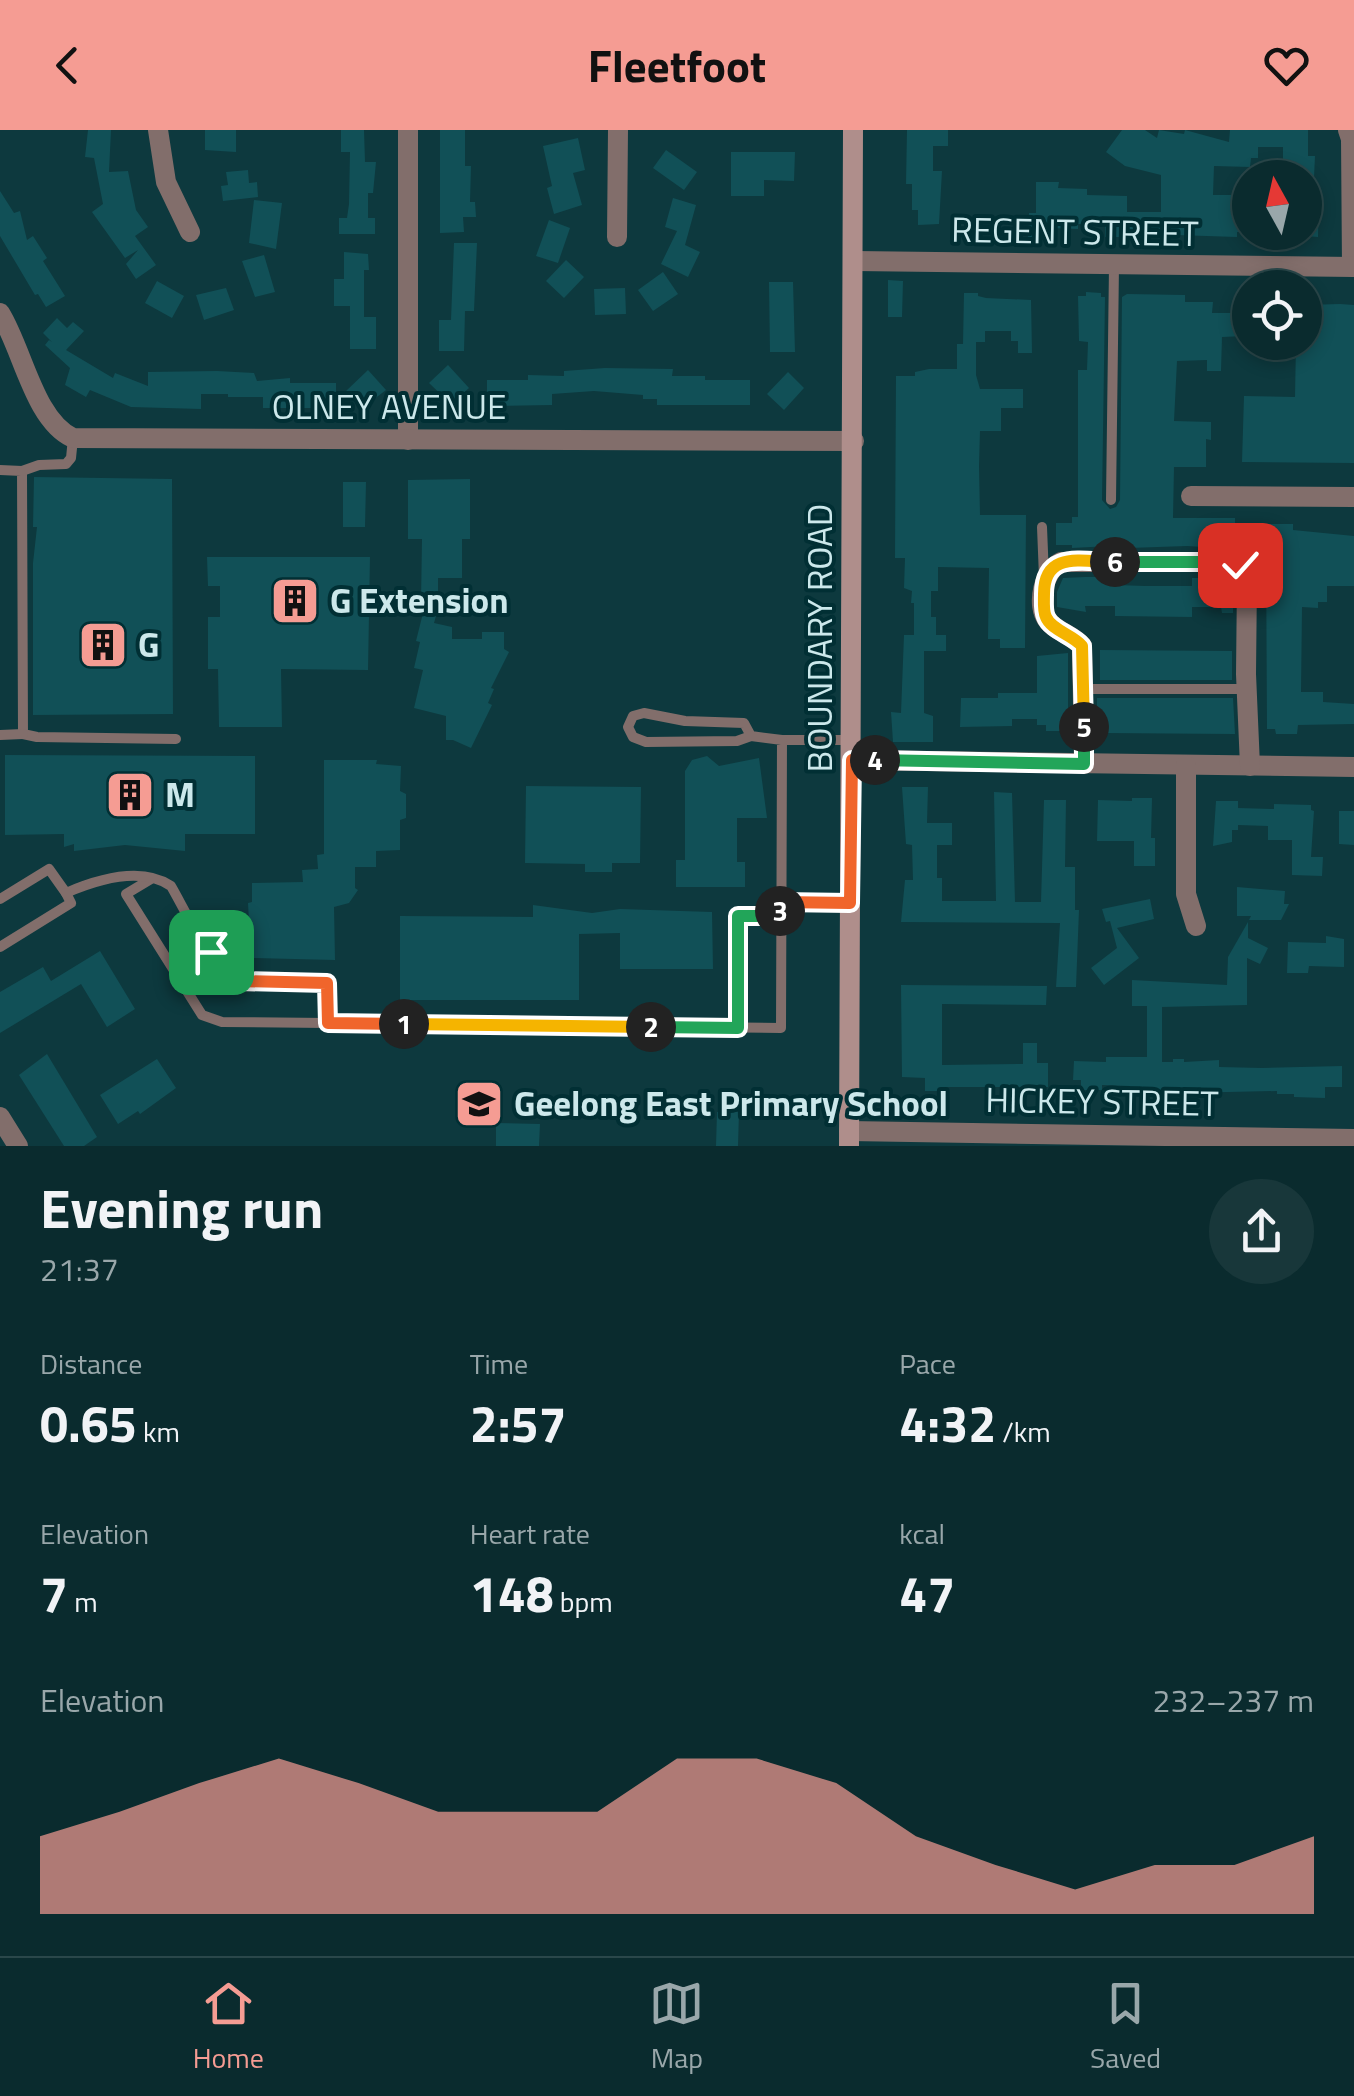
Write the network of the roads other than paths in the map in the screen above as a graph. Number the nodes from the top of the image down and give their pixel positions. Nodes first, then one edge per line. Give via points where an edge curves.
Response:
1 (158, 130) edge
2 (408, 130) edge
3 (618, 130) edge
4 (853, 130) edge
5 (1348, 130) edge
6 (190, 232) dead end
7 (617, 237) dead end
8 (855, 261) junction
9 (1114, 264) junction
10 (1353, 267) edge
11 (0, 313) edge
12 (73, 438) junction
13 (408, 440) junction
14 (854, 441) junction
15 (0, 470) edge
16 (22, 470) junction
17 (1191, 496) dead end
18 (1354, 497) edge
19 (1112, 500) dead end
20 (1042, 527) dead end
21 (1044, 578) junction
22 (1084, 689) junction
23 (1247, 690) junction
24 (0, 734) edge
25 (23, 734) junction
26 (752, 736) junction
27 (176, 738) dead end
28 (782, 740) junction
29 (852, 750) junction
30 (1084, 764) junction
31 (1186, 765) junction
32 (1250, 766) junction
33 (1354, 767) edge
34 (153, 878) junction
35 (66, 893) junction
36 (0, 899) edge
37 (780, 902) junction
38 (850, 903) junction
39 (780, 916) junction
40 (1196, 926) dead end
41 (0, 947) edge
42 (328, 1023) junction
43 (738, 1028) junction
44 (0, 1118) edge
45 (849, 1139) edge
46 (1354, 1139) edge
47 (1245, 1141) edge
48 (18, 1146) edge

1 - 6 street via 166,182
2 - 13 street
3 - 7 street
4 - 8 main road, BOUNDARY ROAD
5 - 10 street
8 - 9 street, REGENT STREET
8 - 14 main road, BOUNDARY ROAD
9 - 10 street, REGENT STREET
9 - 19 lane
11 - 12 street via 48,419
12 - 13 street, OLNEY AVENUE
12 - 16 lane via 66,464
13 - 14 street, OLNEY AVENUE
14 - 29 main road, BOUNDARY ROAD
15 - 16 lane
16 - 25 lane
17 - 18 street
20 - 21 lane
21 - 22 street via 1044,615 1082,646
21 - 23 street via 1061,562 1240,565 1248,578
22 - 23 lane
22 - 30 street
23 - 32 street
24 - 25 lane
25 - 27 lane
26 - 26 lane via 646,742 628,726 644,713 744,723
26 - 28 lane
28 - 29 lane
28 - 37 lane
29 - 30 street
29 - 38 main road, BOUNDARY ROAD
30 - 31 street
31 - 32 street
31 - 40 street via 1186,894
32 - 33 street
34 - 35 lane via 105,879
34 - 42 lane via 171,886 230,977 327,983
34 - 42 lane via 126,894 202,1014 222,1022
35 - 36 lane via 49,868
35 - 41 lane via 72,903
37 - 38 lane
37 - 39 lane
38 - 45 main road, BOUNDARY ROAD
39 - 43 lane via 738,916
39 - 43 lane via 781,1028
42 - 43 lane
44 - 48 street
45 - 47 street, HICKEY STREET
46 - 47 street, HICKEY STREET

